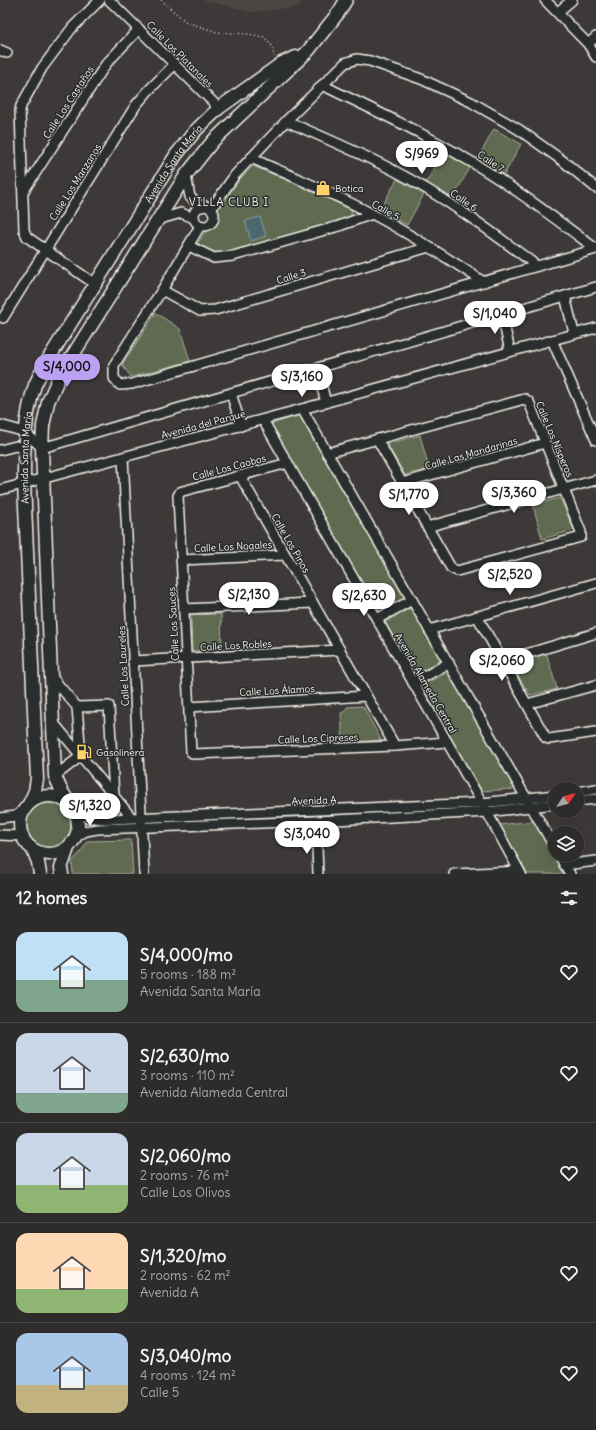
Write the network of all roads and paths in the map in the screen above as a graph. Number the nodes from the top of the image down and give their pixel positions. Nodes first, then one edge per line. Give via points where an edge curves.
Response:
1 (100, 0) edge
2 (109, 0) edge
3 (161, 0) edge
4 (346, 0) edge
5 (545, 0) edge
6 (572, 0) edge
7 (558, 12) junction
8 (139, 29) junction
9 (596, 36) edge
10 (588, 44) junction
11 (308, 51) junction
12 (274, 57) dead end
13 (596, 57) edge
14 (175, 64) junction
15 (322, 85) junction
16 (219, 108) junction
17 (286, 121) junction
18 (199, 127) junction
19 (213, 141) junction
20 (251, 158) junction
21 (186, 175) junction
22 (596, 188) edge
23 (23, 192) junction
24 (190, 197) junction
25 (206, 208) junction
26 (181, 213) junction
27 (372, 214) junction
28 (194, 218) junction
29 (157, 220) junction
30 (200, 226) junction
31 (190, 246) junction
32 (429, 247) junction
33 (596, 249) edge
34 (45, 250) junction
35 (537, 266) junction
36 (97, 280) junction
37 (484, 282) junction
38 (116, 286) junction
39 (596, 287) edge
40 (162, 290) junction
41 (565, 296) junction
42 (502, 315) junction
43 (3, 318) dead end
44 (596, 328) edge
45 (574, 333) junction
46 (552, 340) junction
47 (510, 351) junction
48 (317, 368) junction
49 (231, 393) junction
50 (326, 402) junction
51 (302, 409) junction
52 (263, 420) junction
53 (0, 425) edge
54 (241, 426) junction
55 (25, 432) junction
56 (377, 439) junction
57 (596, 440) edge
58 (545, 443) junction
59 (24, 448) junction
60 (42, 448) junction
61 (0, 450) edge
62 (327, 453) junction
63 (123, 457) junction
64 (288, 463) junction
65 (240, 476) junction
66 (43, 478) junction
67 (596, 480) edge
68 (24, 483) junction
69 (402, 484) junction
70 (564, 489) junction
71 (0, 490) edge
72 (178, 496) joint
73 (427, 527) junction
74 (285, 555) junction
75 (181, 560) junction
76 (596, 583) edge
77 (412, 600) junction
78 (313, 603) junction
79 (184, 609) junction
80 (477, 616) junction
81 (377, 619) junction
82 (429, 630) junction
83 (596, 633) edge
84 (340, 650) junction
85 (186, 658) junction
86 (133, 660) junction
87 (503, 661) junction
88 (449, 663) junction
89 (51, 676) junction
90 (413, 683) junction
91 (596, 685) edge
92 (366, 696) junction
93 (527, 704) junction
94 (77, 706) junction
95 (189, 707) junction
96 (53, 722) junction
97 (596, 732) edge
98 (447, 742) junction
99 (395, 746) junction
100 (191, 750) joint
101 (81, 756) junction
102 (55, 776) junction
103 (596, 789) edge
104 (584, 791) edge
105 (114, 796) junction
106 (548, 796) edge
107 (527, 799) junction
108 (596, 799) edge
109 (584, 800) edge
110 (548, 805) edge
111 (27, 806) junction
112 (72, 808) junction
113 (484, 808) junction
114 (532, 808) junction
115 (0, 818) edge
116 (89, 818) junction
117 (132, 818) junction
118 (142, 818) junction
119 (316, 821) junction
120 (142, 828) junction
121 (0, 834) edge
122 (21, 836) junction
123 (77, 836) junction
124 (548, 836) edge
125 (68, 848) junction
126 (33, 850) junction
127 (596, 860) edge
128 (562, 862) edge
129 (564, 865) junction
130 (520, 873) edge
131 (40, 874) edge
132 (62, 874) edge
133 (144, 874) edge
134 (318, 874) edge
135 (454, 874) edge
136 (570, 874) edge

1 - 23 street via 72,28 42,68 20,106
2 - 8 street, Calle Los Platanales
3 - 12 path via 186,22 217,32 264,37 272,46
4 - 11 main road, Avenida Santa María
5 - 7 street
6 - 7 street
7 - 10 street
8 - 14 street, Calle Los Platanales
8 - 23 street, Calle Los Castaños via 103,68
9 - 10 street
10 - 13 street
11 - 16 main road, Avenida Santa María via 282,63
11 - 19 main road, Avenida Santa María
14 - 16 street, Calle Los Platanales
14 - 34 street, Calle Los Manzanos via 136,105
15 - 17 street
15 - 22 street via 345,63 357,58 421,79 471,102 518,129
15 - 33 street, Calle 7 via 395,119 464,158 532,201
16 - 18 main road, Avenida Santa María
17 - 20 street
17 - 35 street, Calle 6 via 398,173 485,227
18 - 19 main road via 207,125 212,128 215,136
18 - 36 main road, Avenida Santa María via 176,155
19 - 21 main road, Avenida Santa María
20 - 25 street
20 - 27 street, Calle 5
21 - 24 street
21 - 29 main road, Avenida Santa María
23 - 34 street via 26,237
24 - 25 street
24 - 26 street
25 - 28 street via 195,212
25 - 30 street via 214,214 213,220 209,225
26 - 28 street
26 - 29 street
27 - 31 street via 233,256 214,258
27 - 32 street, Calle 5
28 - 30 street
29 - 38 main road, Avenida Santa María
30 - 31 street
31 - 40 street
32 - 37 street, Calle 5
32 - 40 street, Calle 3 via 215,310 200,311
33 - 35 street
34 - 36 street
34 - 43 street, Calle Los Manzanos
35 - 37 street
36 - 38 main road
36 - 55 main road, Avenida Santa María via 48,358 35,385
37 - 40 street via 132,384 120,385 114,378 114,365
38 - 60 main road, Avenida Santa María via 58,377 48,402
39 - 41 street
41 - 42 street
41 - 45 street
42 - 47 street
42 - 48 street
44 - 45 street, Avenida del Parque
45 - 46 street, Avenida del Parque
46 - 47 street, Avenida del Parque
46 - 57 street
47 - 50 street, Avenida del Parque
48 - 49 street
48 - 50 street
49 - 54 street
49 - 60 street
50 - 51 street, Avenida del Parque
51 - 52 street, Avenida del Parque
51 - 62 street
52 - 54 street, Avenida del Parque
52 - 64 street, Avenida Alameda Central
53 - 55 street
54 - 63 street, Avenida del Parque
55 - 59 main road, Avenida Santa María
55 - 60 street
56 - 58 street, Calle Los Nísperos via 526,399
56 - 62 street, Calle Los Nísperos
56 - 69 street
58 - 69 street, Calle Las Mandarinas
58 - 70 street, Calle Los Nísperos
59 - 61 street via 16,446
59 - 68 main road, Avenida Santa María
60 - 66 main road, Avenida Santa María
62 - 77 street
63 - 66 street, Avenida del Parque
63 - 86 street, Calle Los Laureles
64 - 65 street, Calle Los Caobos
64 - 81 street, Avenida Alameda Central
65 - 72 street, Calle Los Caobos via 183,491
65 - 74 street, Calle Los Pinos
66 - 68 street, Avenida del Parque
66 - 89 main road, Avenida Santa María
67 - 70 street
68 - 71 street, Avenida del Parque
68 - 111 main road, Avenida Santa María via 38,779
69 - 73 street
70 - 73 street
70 - 73 street, Calle Los Nísperos via 581,536 457,570 451,568
72 - 75 street, Calle Los Sauces
74 - 75 street, Calle Los Nogales
74 - 78 street, Calle Los Pinos
75 - 79 street, Calle Los Sauces
76 - 80 street
77 - 81 street
77 - 82 street
78 - 79 street
78 - 84 street, Calle Los Pinos
79 - 85 street, Calle Los Sauces
80 - 82 street
80 - 87 street
81 - 90 street, Avenida Alameda Central
82 - 88 street
83 - 87 street
84 - 85 street, Calle Los Robles
84 - 92 street, Calle Los Pinos
85 - 86 street, Calle Los Robles
85 - 95 street, Calle Los Sauces
86 - 118 street, Calle Los Laureles
87 - 93 street
88 - 90 street
88 - 107 street
89 - 94 street
89 - 96 main road, Avenida Santa María
90 - 98 street, Avenida Alameda Central
91 - 93 street
92 - 95 street, Calle Los Álamos
92 - 99 street, Calle Los Pinos
93 - 97 street via 549,739
94 - 101 street
94 - 105 street via 110,706
95 - 100 street, Calle Los Sauces
96 - 101 street
96 - 102 main road, Avenida Santa María
98 - 99 street, Calle Los Cipreses
98 - 113 street, Avenida Alameda Central
99 - 100 street, Calle Los Cipreses via 194,754
101 - 102 street
101 - 105 street
102 - 112 main road, Avenida Santa María
103 - 104 street
105 - 116 street
105 - 117 street
106 - 107 street, Avenida A
107 - 113 street, Avenida A
107 - 114 street
108 - 109 street
110 - 114 street, Avenida A
111 - 112 main road via 37,798 54,796 62,798
111 - 115 street via 16,816
111 - 122 main road via 20,818
112 - 116 street, Avenida A
112 - 123 main road via 78,820
113 - 114 street, Avenida A
113 - 118 street, Avenida A
113 - 119 street, Avenida A
113 - 130 street, Avenida Alameda Central
114 - 124 street
116 - 117 street, Avenida A
117 - 118 street, Avenida A
118 - 120 street, Calle Los Laureles
119 - 120 street, Avenida A
119 - 134 street
120 - 123 street, Avenida A via 97,829
120 - 133 street, Calle Los Laureles
121 - 122 street
122 - 126 main road
123 - 125 main road
125 - 126 main road via 51,855
125 - 132 main road via 61,868
126 - 131 main road
127 - 129 street
128 - 129 street
129 - 136 street
130 - 135 street

